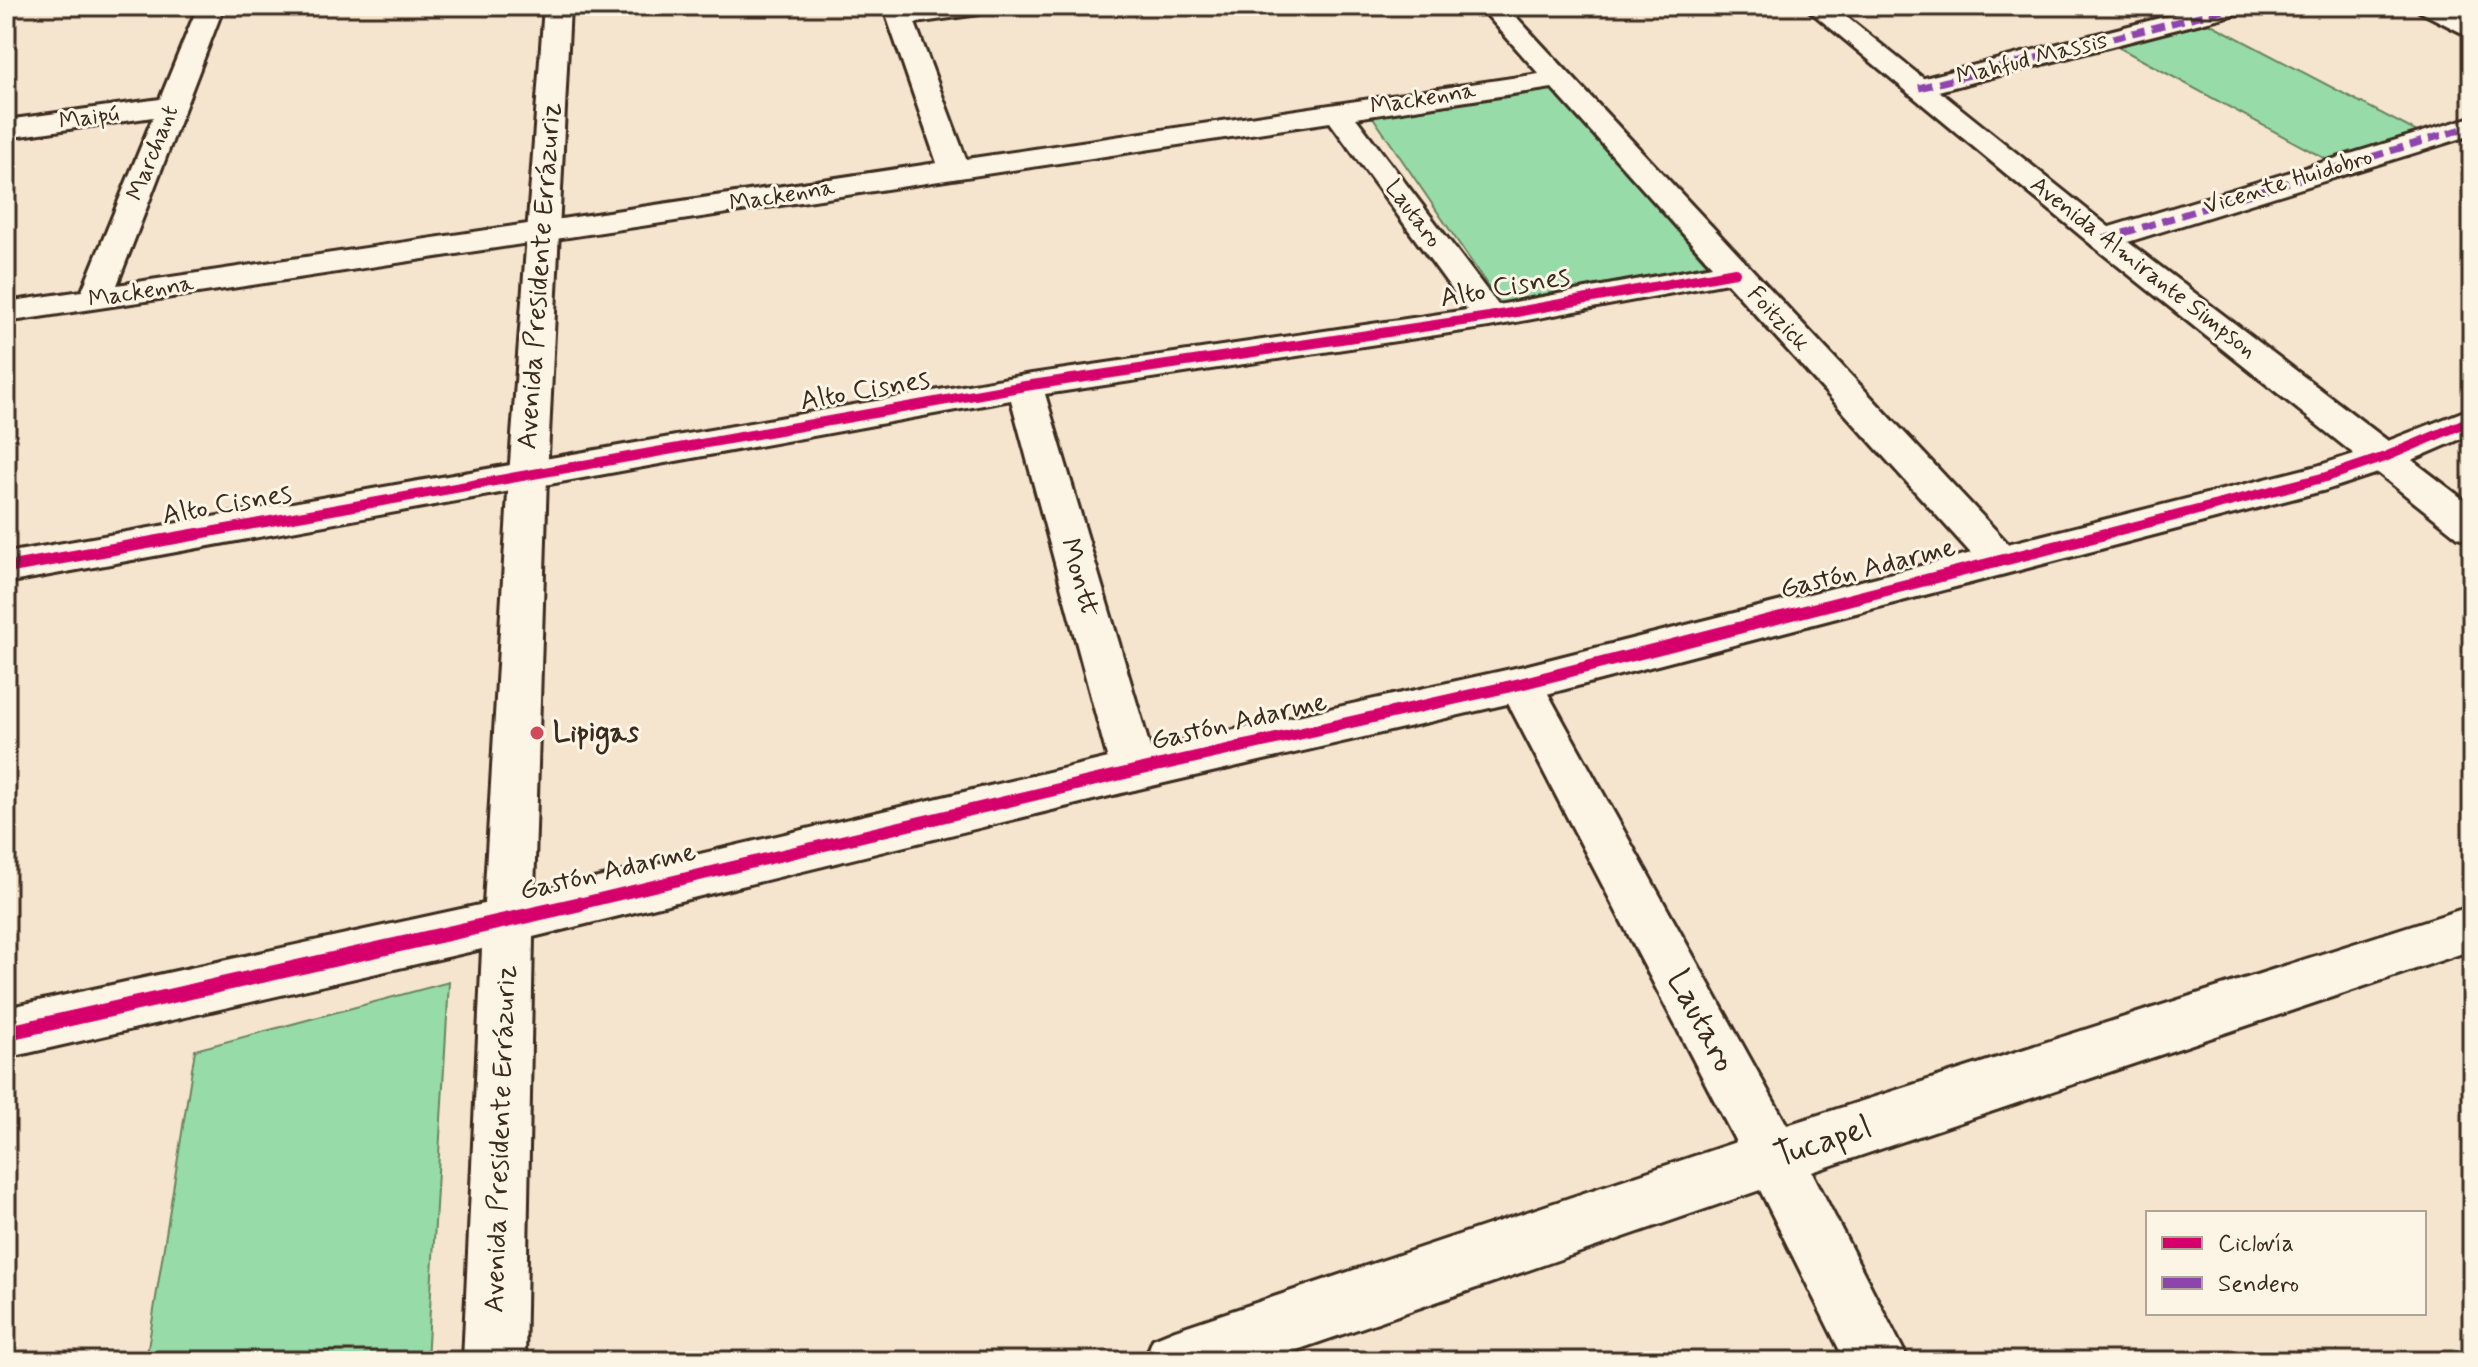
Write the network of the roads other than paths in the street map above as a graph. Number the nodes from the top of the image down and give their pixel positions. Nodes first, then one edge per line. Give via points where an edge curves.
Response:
1 (211, 6) edge
2 (557, 6) edge
3 (979, 6) edge
4 (1492, 6) edge
5 (1817, 6) edge
6 (2238, 6) edge
7 (2428, 6) edge
8 (897, 12) edge
9 (2472, 30) edge
10 (1558, 79) junction
11 (1919, 88) junction
12 (171, 106) junction
13 (1337, 112) junction
14 (2472, 126) edge
15 (6, 129) edge
16 (955, 170) junction
17 (543, 231) junction
18 (2104, 239) junction
19 (1735, 272) junction
20 (95, 299) junction
21 (6, 312) edge
22 (1489, 317) junction
23 (1025, 386) junction
24 (2472, 420) edge
25 (2385, 457) junction
26 (528, 476) junction
27 (2472, 527) edge
28 (2000, 560) junction
29 (6, 568) edge
30 (1520, 684) junction
31 (1134, 771) junction
32 (508, 921) junction
33 (2472, 928) edge
34 (6, 1033) edge
35 (1774, 1157) junction
36 (494, 1361) edge
37 (1175, 1361) edge
38 (1878, 1361) edge

1 - 12 street, Marchant
2 - 17 street, Avenida Presidente Errázuriz
3 - 8 street
4 - 10 street, Foitzick
5 - 11 street, Avenida Almirante Simpson
6 - 11 street, Mahfud Massis
7 - 9 street
8 - 16 street
10 - 13 street, Mackenna
10 - 19 street, Foitzick
11 - 18 street, Avenida Almirante Simpson
12 - 15 street, Maipú
12 - 20 street, Marchant
13 - 16 street, Mackenna
13 - 22 street, Lautaro
14 - 18 street, Vicente Huidobro
16 - 17 street, Mackenna
17 - 20 street, Mackenna
17 - 26 street, Avenida Presidente Errázuriz
18 - 25 street, Avenida Almirante Simpson
19 - 22 street, Alto Cisnes
19 - 28 street, Foitzick
20 - 21 street, Mackenna
22 - 23 street, Alto Cisnes
23 - 26 street, Alto Cisnes
23 - 31 street, Montt
24 - 25 street, Gastón Adarme
25 - 27 street, Avenida Almirante Simpson
25 - 28 street, Gastón Adarme via 2326,477
26 - 29 street, Alto Cisnes
26 - 32 street, Avenida Presidente Errázuriz
28 - 30 street, Gastón Adarme
30 - 31 street, Gastón Adarme
30 - 35 street, Lautaro
31 - 32 street, Gastón Adarme
32 - 34 street, Gastón Adarme
32 - 36 street, Avenida Presidente Errázuriz
33 - 35 street, Tucapel
35 - 37 street, Tucapel
35 - 38 street, Lautaro

